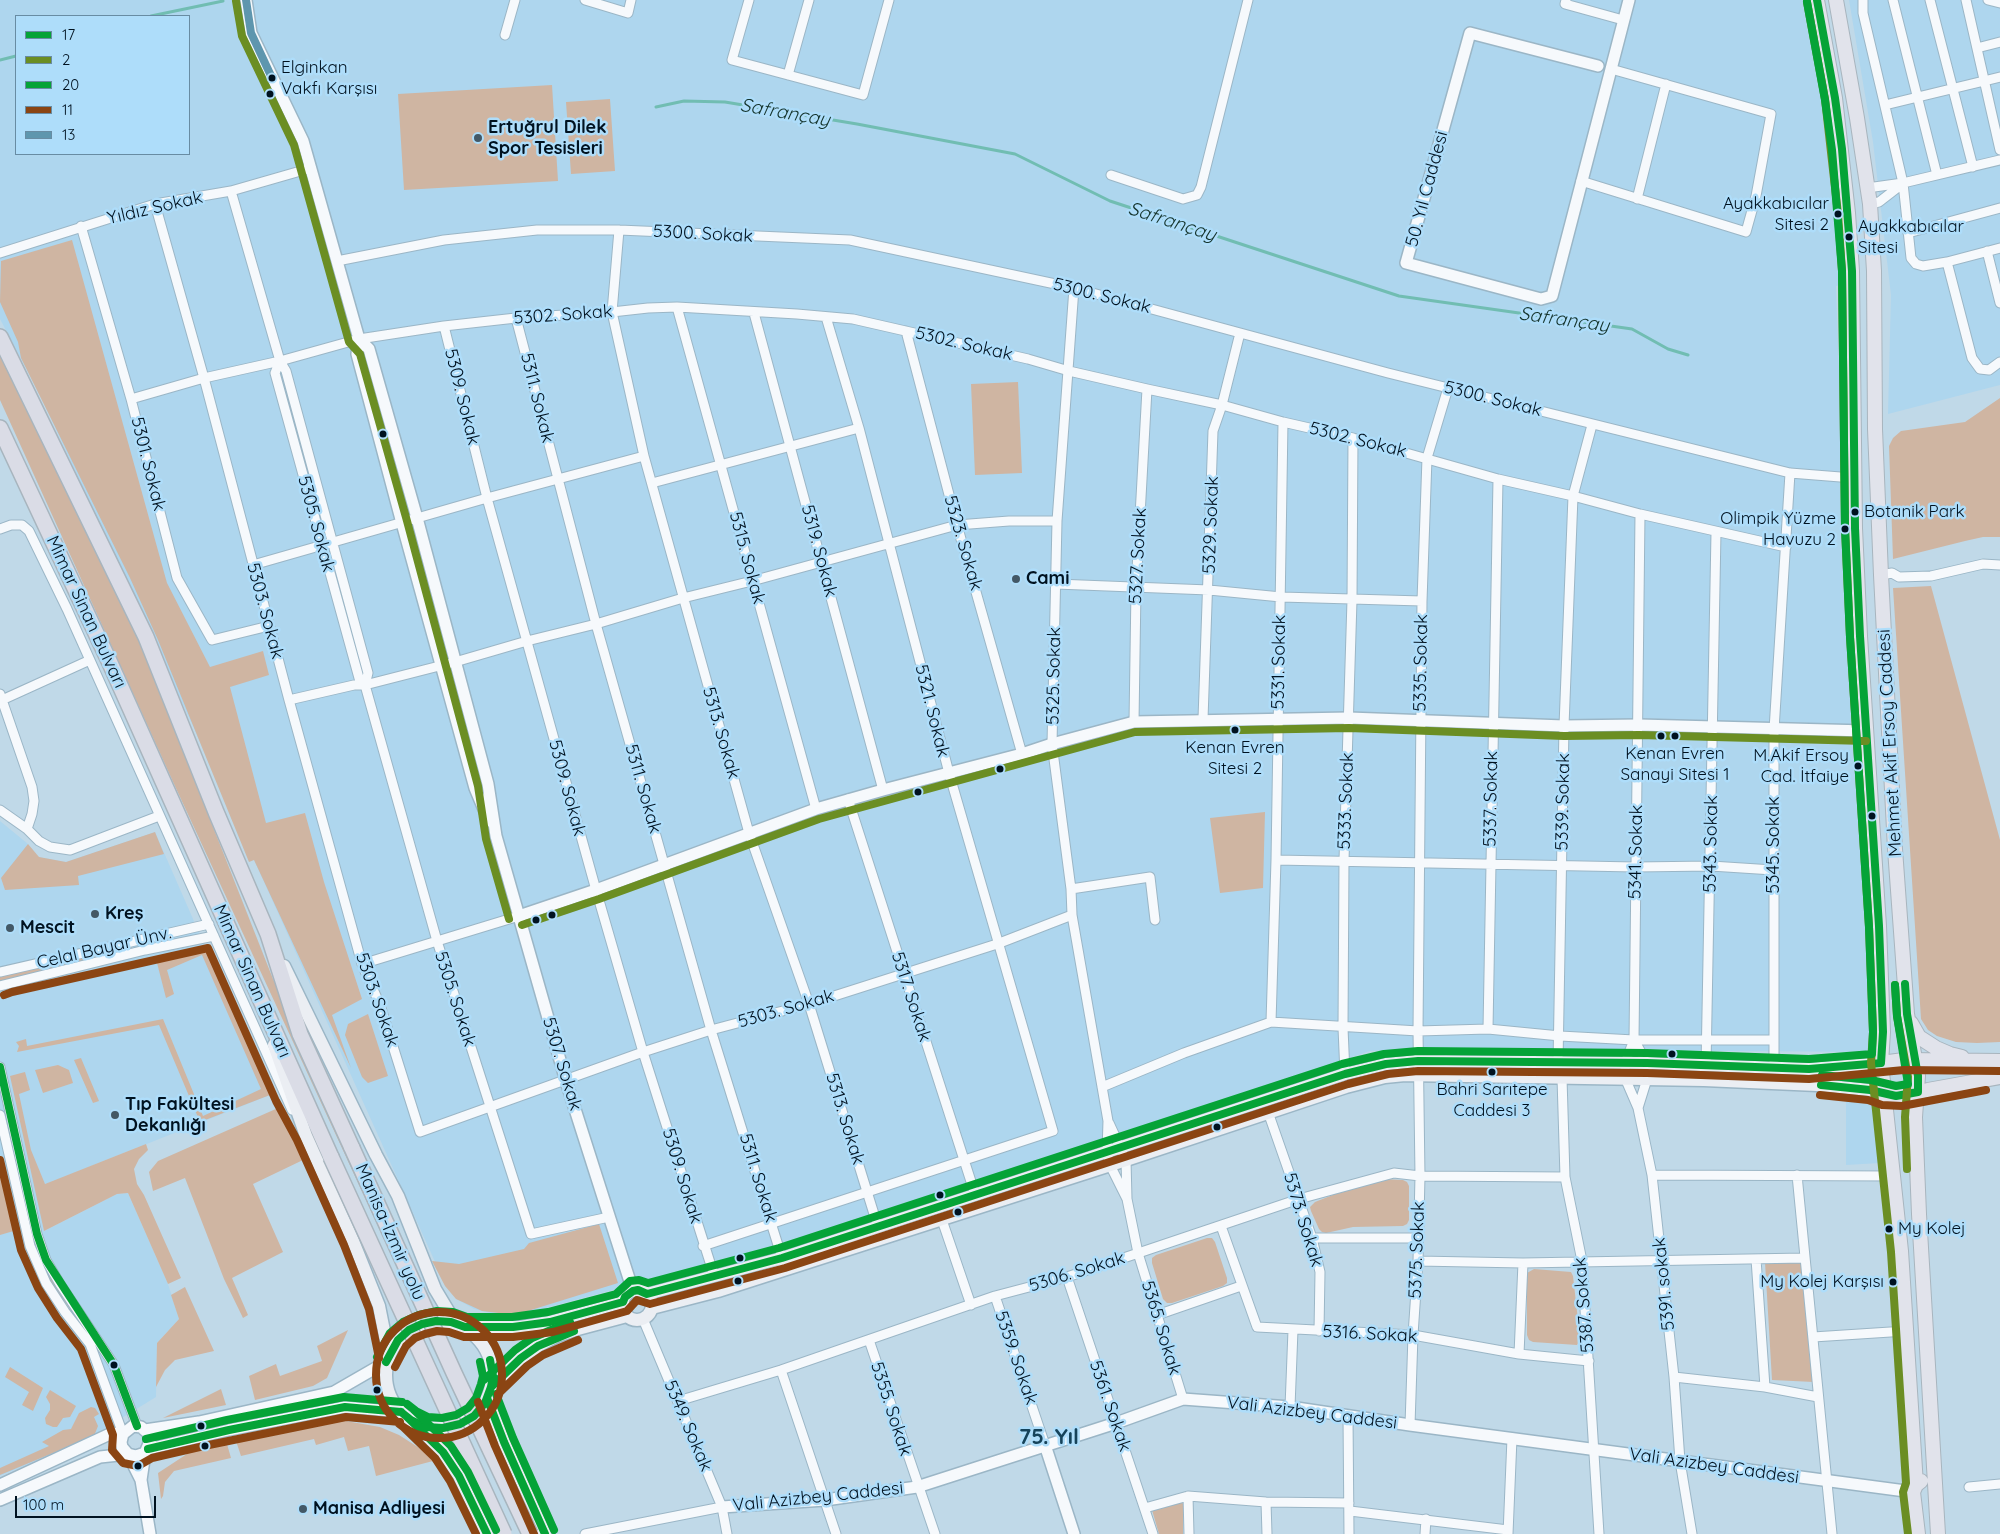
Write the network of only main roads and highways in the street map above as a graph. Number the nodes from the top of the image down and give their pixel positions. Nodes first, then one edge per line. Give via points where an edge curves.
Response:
1 (1817, 0) edge
2 (1836, 0) edge
3 (0, 337) edge
4 (0, 428) edge
5 (229, 930) junction
6 (268, 934) junction
7 (1907, 1014) junction
8 (1914, 1061) junction
9 (1995, 1062) edge
10 (1881, 1063) junction
11 (2000, 1077) edge
12 (1965, 1084) junction
13 (1918, 1092) junction
14 (1884, 1095) junction
15 (1915, 1117) junction
16 (352, 1148) joint
17 (647, 1294) junction
18 (623, 1302) junction
19 (652, 1308) junction
20 (627, 1316) junction
21 (460, 1326) junction
22 (388, 1359) junction
23 (489, 1392) junction
24 (406, 1416) junction
25 (1915, 1492) junction
26 (1935, 1492) junction
27 (487, 1534) edge
28 (504, 1534) edge
29 (530, 1534) edge
30 (545, 1534) edge
31 (1918, 1534) edge
32 (1938, 1534) edge

1 - 10 main road, Mehmet Akif Ersoy Caddesi via 1835,98 1852,271 1853,478 1880,943
2 - 7 main road, Mehmet Akif Ersoy Caddesi via 1870,204 1881,575
3 - 6 highway, Mimar Sinan Bulvarı via 146,637
4 - 5 highway, Mimar Sinan Bulvarı
5 - 22 main road via 306,1136 379,1306
5 - 28 highway, Mimar Sinan Bulvarı, bridge
6 - 16 highway, Mimar Sinan Bulvarı via 300,1034
6 - 21 main road via 398,1196 435,1289
7 - 8 main road, Mehmet Akif Ersoy Caddesi
7 - 9 main road via 1919,1037 1936,1048 1950,1054
8 - 9 main road
8 - 10 main road
8 - 13 main road, Mehmet Akif Ersoy Caddesi
10 - 14 main road, Mehmet Akif Ersoy Caddesi
10 - 17 main road via 1774,1068 1647,1063 1401,1062 1345,1074 782,1258
11 - 12 main road
12 - 13 main road
12 - 15 main road via 1929,1100
13 - 14 main road via 1902,1096
13 - 15 main road, Mehmet Akif Ersoy Caddesi
14 - 19 main road via 1870,1090 1817,1085 1704,1080 1385,1077 718,1291
14 - 25 main road, Mehmet Akif Ersoy Caddesi via 1902,1251
15 - 26 main road, Mehmet Akif Ersoy Caddesi via 1924,1333
16 - 29 highway, Manisa-İzmir yolu, bridge
17 - 18 main road via 633,1291
17 - 19 main road
18 - 20 main road
18 - 21 main road via 520,1327
19 - 20 main road via 643,1319
20 - 23 main road via 578,1329 538,1346 521,1358
21 - 22 main road via 436,1321 422,1324 398,1340
21 - 23 main road via 474,1334 488,1353 492,1370
22 - 24 main road via 386,1382 390,1396
23 - 24 main road via 474,1416 460,1424 426,1427
23 - 30 main road via 507,1450
24 - 27 main road via 443,1452 459,1476
25 - 26 main road via 1926,1481
25 - 26 main road via 1924,1504 1930,1502
25 - 31 main road, Mehmet Akif Ersoy Caddesi
26 - 32 main road, Mehmet Akif Ersoy Caddesi

